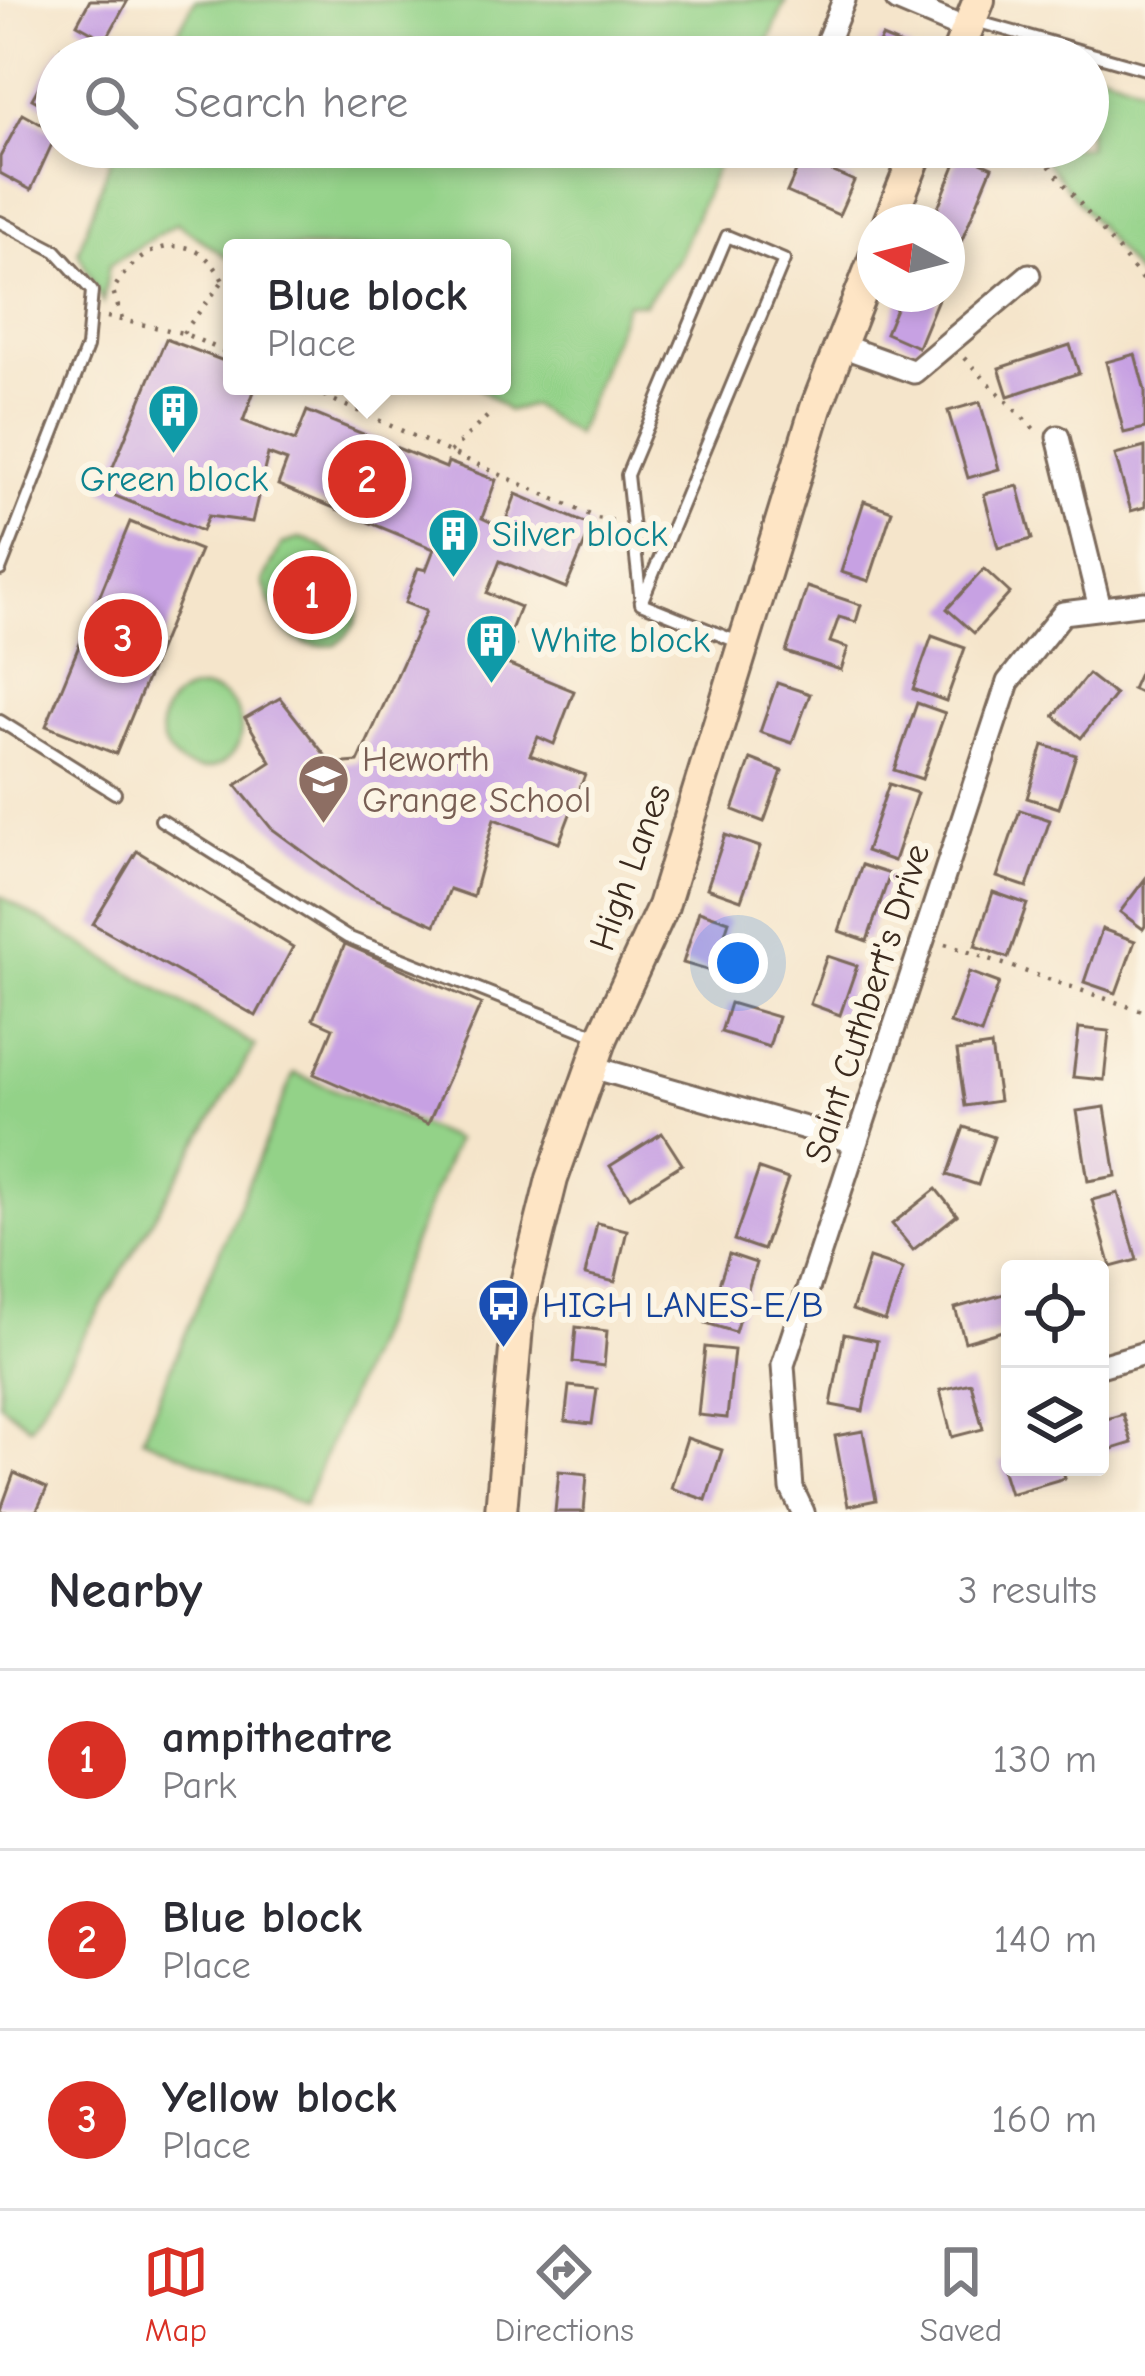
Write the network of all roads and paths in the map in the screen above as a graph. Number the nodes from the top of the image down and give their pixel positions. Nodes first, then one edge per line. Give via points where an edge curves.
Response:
1 (844, 0) edge
2 (897, 0) edge
3 (969, 27) edge
4 (829, 36) edge
5 (1007, 36) edge
6 (1109, 60) edge
7 (1145, 69) edge
8 (911, 168) edge
9 (1051, 168) edge
10 (896, 204) edge
11 (0, 222) edge
12 (1029, 275) dead end
13 (223, 281) joint
14 (1145, 283) edge
15 (857, 300) edge
16 (90, 316) junction
17 (122, 319) junction
18 (183, 333) junction
19 (951, 344) junction
20 (839, 345) junction
21 (223, 351) edge
22 (322, 395) edge
23 (372, 395) edge
24 (358, 411) junction
25 (489, 415) dead end
26 (1058, 437) joint
27 (450, 452) junction
28 (634, 523) junction
29 (0, 570) edge
30 (641, 603) junction
31 (1145, 603) edge
32 (1100, 608) junction
33 (745, 645) junction
34 (0, 721) edge
35 (115, 793) dead end
36 (161, 820) dead end
37 (923, 936) junction
38 (1145, 1012) edge
39 (597, 1053) junction
40 (854, 1142) junction
41 (1145, 1353) edge
42 (1109, 1363) edge
43 (501, 1512) edge
44 (802, 1512) edge

1 - 4 street
2 - 3 street
3 - 5 lane
6 - 7 lane
8 - 10 street
9 - 14 path
11 - 16 lane via 73,265 92,291
12 - 19 street
13 - 17 path via 191,246 159,244 123,271 112,292
13 - 18 path
15 - 20 street, High Lanes
16 - 17 path
16 - 29 lane via 87,347
17 - 18 path
18 - 21 path
19 - 20 street via 914,372
19 - 26 path via 1028,428
20 - 33 street, High Lanes
22 - 24 path
23 - 24 path
24 - 27 path
25 - 27 path
26 - 32 street
27 - 28 path via 597,518
28 - 30 lane
28 - 30 lane via 627,475 727,236 784,260
30 - 33 lane
31 - 32 street, Saint Cuthbert's Drive
32 - 37 street, Saint Cuthbert's Drive via 1064,613 1008,682
33 - 39 street, High Lanes via 663,906
34 - 35 lane
36 - 39 lane via 347,937
37 - 38 path
37 - 40 street, Saint Cuthbert's Drive
39 - 40 street
39 - 43 street, High Lanes via 518,1315
40 - 44 street, Saint Cuthbert's Drive via 783,1365 792,1489
41 - 42 street

